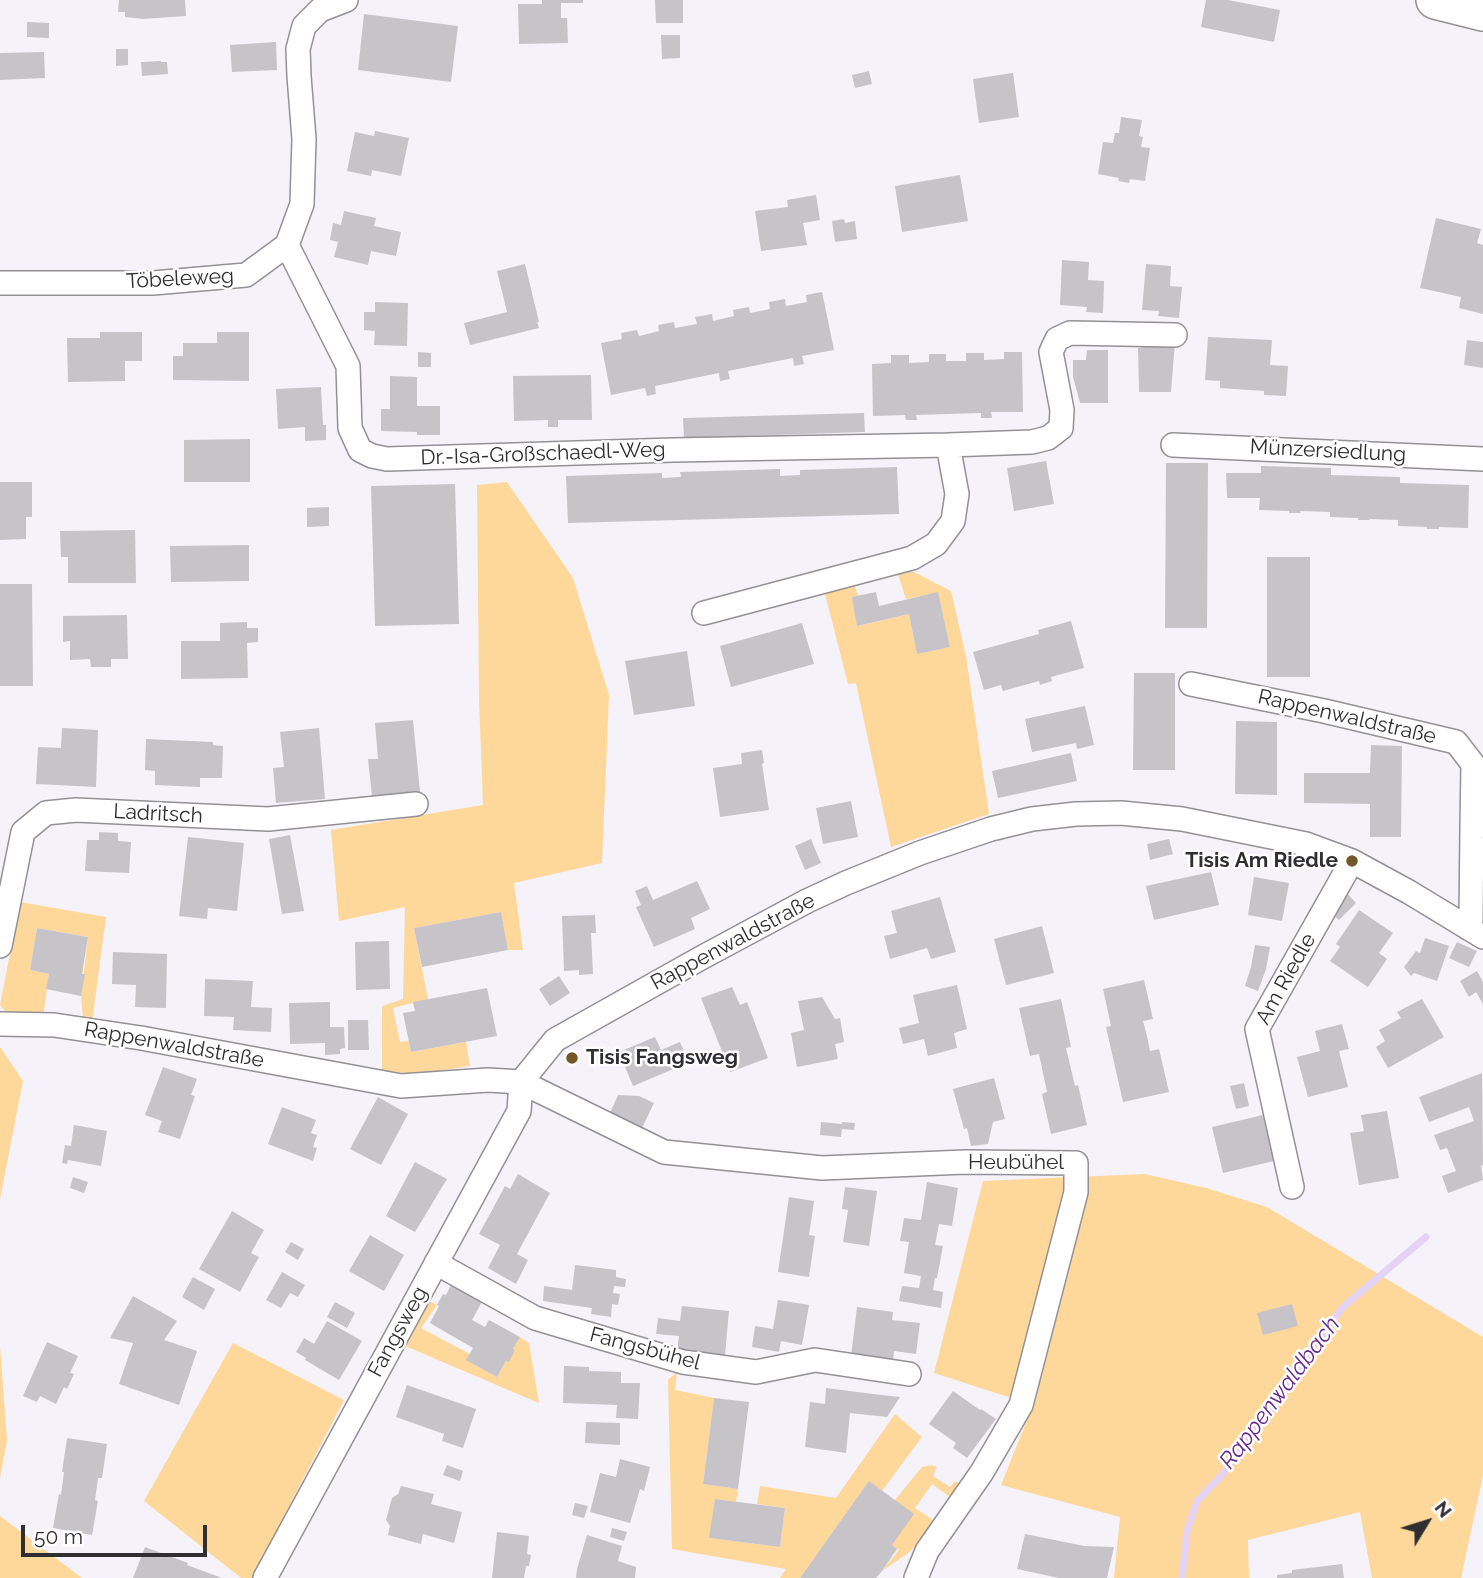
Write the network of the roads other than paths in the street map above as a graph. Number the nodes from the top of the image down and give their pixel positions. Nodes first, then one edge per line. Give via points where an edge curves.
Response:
1 (346, 0) edge
2 (1435, 0) edge
3 (1483, 12) edge
4 (287, 245) junction
5 (0, 283) edge
6 (1175, 335) dead end
7 (1173, 444) dead end
8 (948, 445) junction
9 (1483, 459) edge
10 (704, 613) dead end
11 (1191, 684) dead end
12 (416, 804) dead end
13 (1478, 827) edge
14 (1352, 861) junction
15 (1475, 933) edge
16 (0, 946) edge
17 (0, 1024) edge
18 (521, 1082) junction
19 (1292, 1186) dead end
20 (436, 1264) junction
21 (909, 1374) dead end
22 (264, 1578) edge
23 (916, 1578) edge

1 - 4 street via 320,10 304,26 298,49 304,139 302,204
2 - 3 main road
4 - 5 street, Töbeleweg via 246,275 153,283
4 - 8 street, Dr.-Isa-Großschaedl-Weg via 348,366 351,428 360,450 372,456
6 - 8 street, Dr.-Isa-Großschaedl-Weg via 1070,333 1057,339 1051,352 1062,410 1060,428 1048,438 1032,442
7 - 9 street, Münzersiedlung
8 - 10 street via 957,494 953,521 936,544 912,558
11 - 13 street, Rappenwaldstraße via 1456,742 1473,764
12 - 16 street, Ladritsch via 268,819 76,810 47,813 23,832
13 - 15 street, Rappenwaldstraße via 1471,919
14 - 15 street, Rappenwaldstraße
14 - 18 street, Rappenwaldstraße via 1306,844 1182,819 1121,813 1032,819 991,829 880,868 764,924 555,1040
14 - 19 street, Am Riedle via 1256,1029
17 - 18 street, Rappenwaldstraße via 54,1025 141,1038 401,1086
18 - 20 street, Fangsweg via 519,1111
18 - 23 street, Heubühel via 664,1152 822,1168 1076,1163 1076,1192 1021,1405 982,1472 926,1551
20 - 21 street, Fangsbühel via 535,1318 683,1362 756,1372 815,1360
20 - 22 street, Fangsweg

